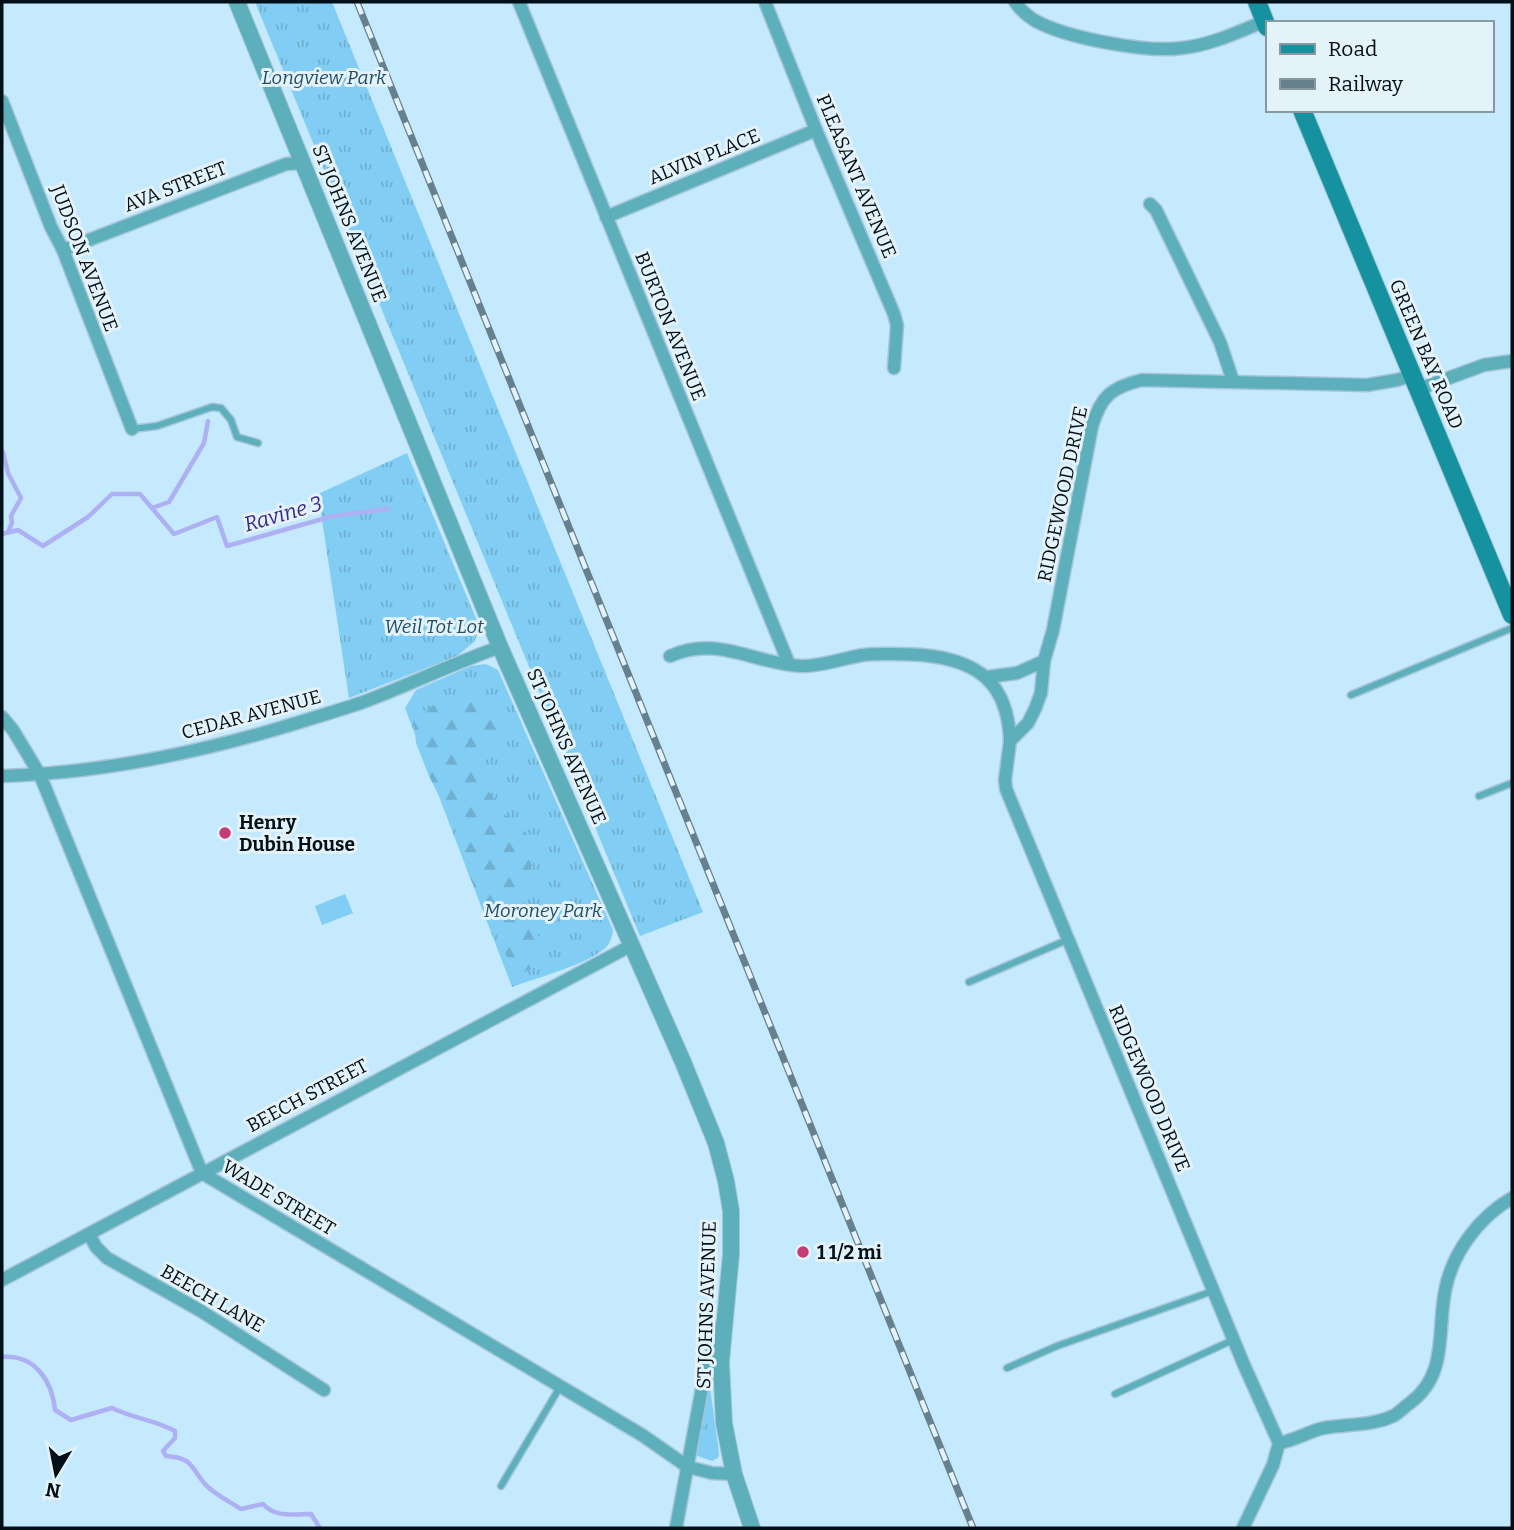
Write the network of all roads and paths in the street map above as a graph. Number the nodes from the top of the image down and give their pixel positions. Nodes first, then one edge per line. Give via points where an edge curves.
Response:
1 (237, 2) edge
2 (519, 2) edge
3 (765, 2) edge
4 (1014, 2) edge
5 (1257, 2) edge
6 (1266, 24) edge
7 (2, 101) edge
8 (1303, 112) edge
9 (816, 130) junction
10 (302, 163) junction
11 (1150, 204) dead end
12 (606, 217) junction
13 (63, 250) junction
14 (1512, 361) edge
15 (894, 368) dead end
16 (1233, 381) junction
17 (1416, 382) junction
18 (132, 429) joint
19 (258, 443) dead end
20 (1512, 615) edge
21 (1512, 628) edge
22 (500, 648) junction
23 (670, 656) dead end
24 (1044, 661) junction
25 (789, 664) junction
26 (987, 677) junction
27 (1351, 695) dead end
28 (2, 717) edge
29 (1010, 741) junction
30 (40, 775) junction
31 (2, 776) edge
32 (1512, 783) edge
33 (1479, 796) dead end
34 (1068, 940) junction
35 (632, 945) junction
36 (969, 982) dead end
37 (202, 1173) junction
38 (1512, 1198) edge
39 (89, 1234) junction
40 (2, 1280) edge
41 (1213, 1291) junction
42 (726, 1300) junction
43 (1234, 1339) junction
44 (1007, 1368) dead end
45 (560, 1387) junction
46 (324, 1390) dead end
47 (1115, 1394) dead end
48 (1279, 1443) junction
49 (688, 1466) junction
50 (733, 1474) junction
51 (501, 1486) dead end
52 (676, 1528) edge
53 (752, 1528) edge
54 (1243, 1528) edge

1 - 10 street, ST JOHNS AVENUE
2 - 12 street, BURTON AVENUE
3 - 9 street, PLEASANT AVENUE
4 - 6 street via 1048,27 1069,34 1168,50
5 - 6 main road
7 - 13 street, JUDSON AVENUE
8 - 17 main road, GREEN BAY ROAD
9 - 12 street, ALVIN PLACE
9 - 15 street, PLEASANT AVENUE via 894,314
10 - 13 street, AVA STREET via 286,164
10 - 22 street, ST JOHNS AVENUE
11 - 16 street via 1220,342
12 - 25 street, BURTON AVENUE
13 - 18 street, JUDSON AVENUE
14 - 17 street, RIDGEWOOD DRIVE
16 - 17 street, RIDGEWOOD DRIVE
16 - 24 street, RIDGEWOOD DRIVE via 1142,380 1118,387 1102,401 1092,426
17 - 20 main road, GREEN BAY ROAD
18 - 19 lane via 222,408 237,437
21 - 27 lane
22 - 30 street, CEDAR AVENUE via 364,702 241,740
22 - 35 street, ST JOHNS AVENUE
23 - 25 street via 710,647
24 - 26 street via 1017,673
24 - 29 street, RIDGEWOOD DRIVE via 1035,709
25 - 26 street via 809,666 901,653 963,662
26 - 29 street via 1003,703
28 - 30 street, WADE STREET
29 - 34 street, RIDGEWOOD DRIVE via 1006,789
30 - 31 street, CEDAR AVENUE
30 - 37 street, WADE STREET
32 - 33 lane
34 - 36 lane
34 - 41 street, RIDGEWOOD DRIVE
35 - 37 street, BEECH STREET
35 - 42 street, ST JOHNS AVENUE via 720,1156 731,1212
37 - 39 street, BEECH STREET
37 - 45 street, WADE STREET
38 - 48 street via 1475,1229 1450,1273 1438,1365 1426,1388 1393,1416 1322,1428
39 - 40 street, BEECH STREET
39 - 46 street, BEECH LANE via 107,1258 201,1311
41 - 43 street, RIDGEWOOD DRIVE
41 - 44 lane
42 - 49 street via 702,1388
42 - 50 street, ST JOHNS AVENUE via 721,1362 724,1423
43 - 47 lane
43 - 48 street, RIDGEWOOD DRIVE
45 - 49 street, WADE STREET
45 - 51 lane
48 - 54 street
49 - 50 street, WADE STREET
49 - 52 street
50 - 53 street, ST JOHNS AVENUE

